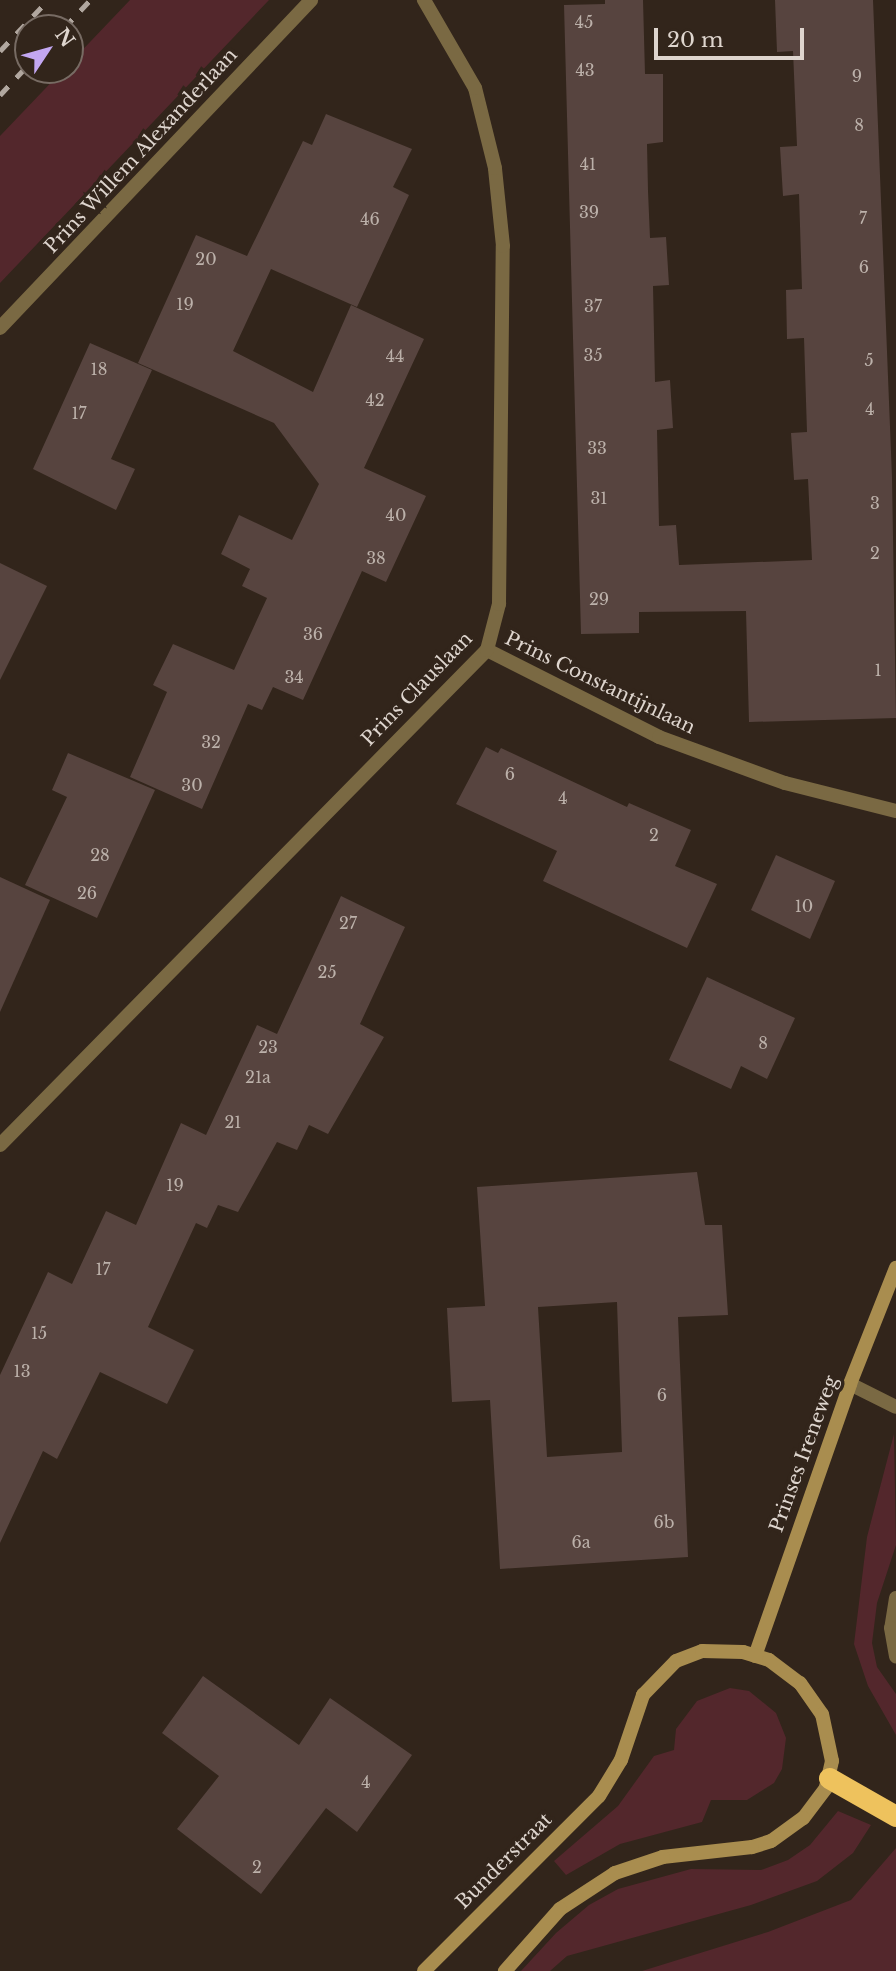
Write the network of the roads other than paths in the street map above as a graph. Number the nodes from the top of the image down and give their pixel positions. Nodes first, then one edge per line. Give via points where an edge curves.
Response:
1 (311, 0) edge
2 (424, 0) edge
3 (0, 328) edge
4 (487, 650) junction
5 (896, 811) edge
6 (0, 1144) edge
7 (896, 1268) edge
8 (850, 1384) junction
9 (896, 1407) edge
10 (896, 1598) edge
11 (755, 1656) junction
12 (896, 1657) edge
13 (829, 1778) junction
14 (896, 1816) edge
15 (424, 1971) edge
16 (505, 1971) edge

1 - 3 street, Prins Willem Alexanderlaan
2 - 4 street, Prins Clauslaan via 475,88 495,168 503,246 499,604
4 - 5 street, Prins Constantijnlaan via 659,737 785,783
4 - 6 street, Prins Clauslaan
7 - 8 main road, Prinses Ireneweg
8 - 9 street
8 - 11 main road, Prinses Ireneweg
10 - 12 street via 891,1628
11 - 13 main road via 784,1670 813,1699 828,1735
11 - 15 main road, Bunderstraat via 702,1651 664,1670 643,1695 611,1779 599,1796
13 - 14 highway
13 - 16 main road via 812,1809 771,1841 663,1857 615,1873 583,1890

